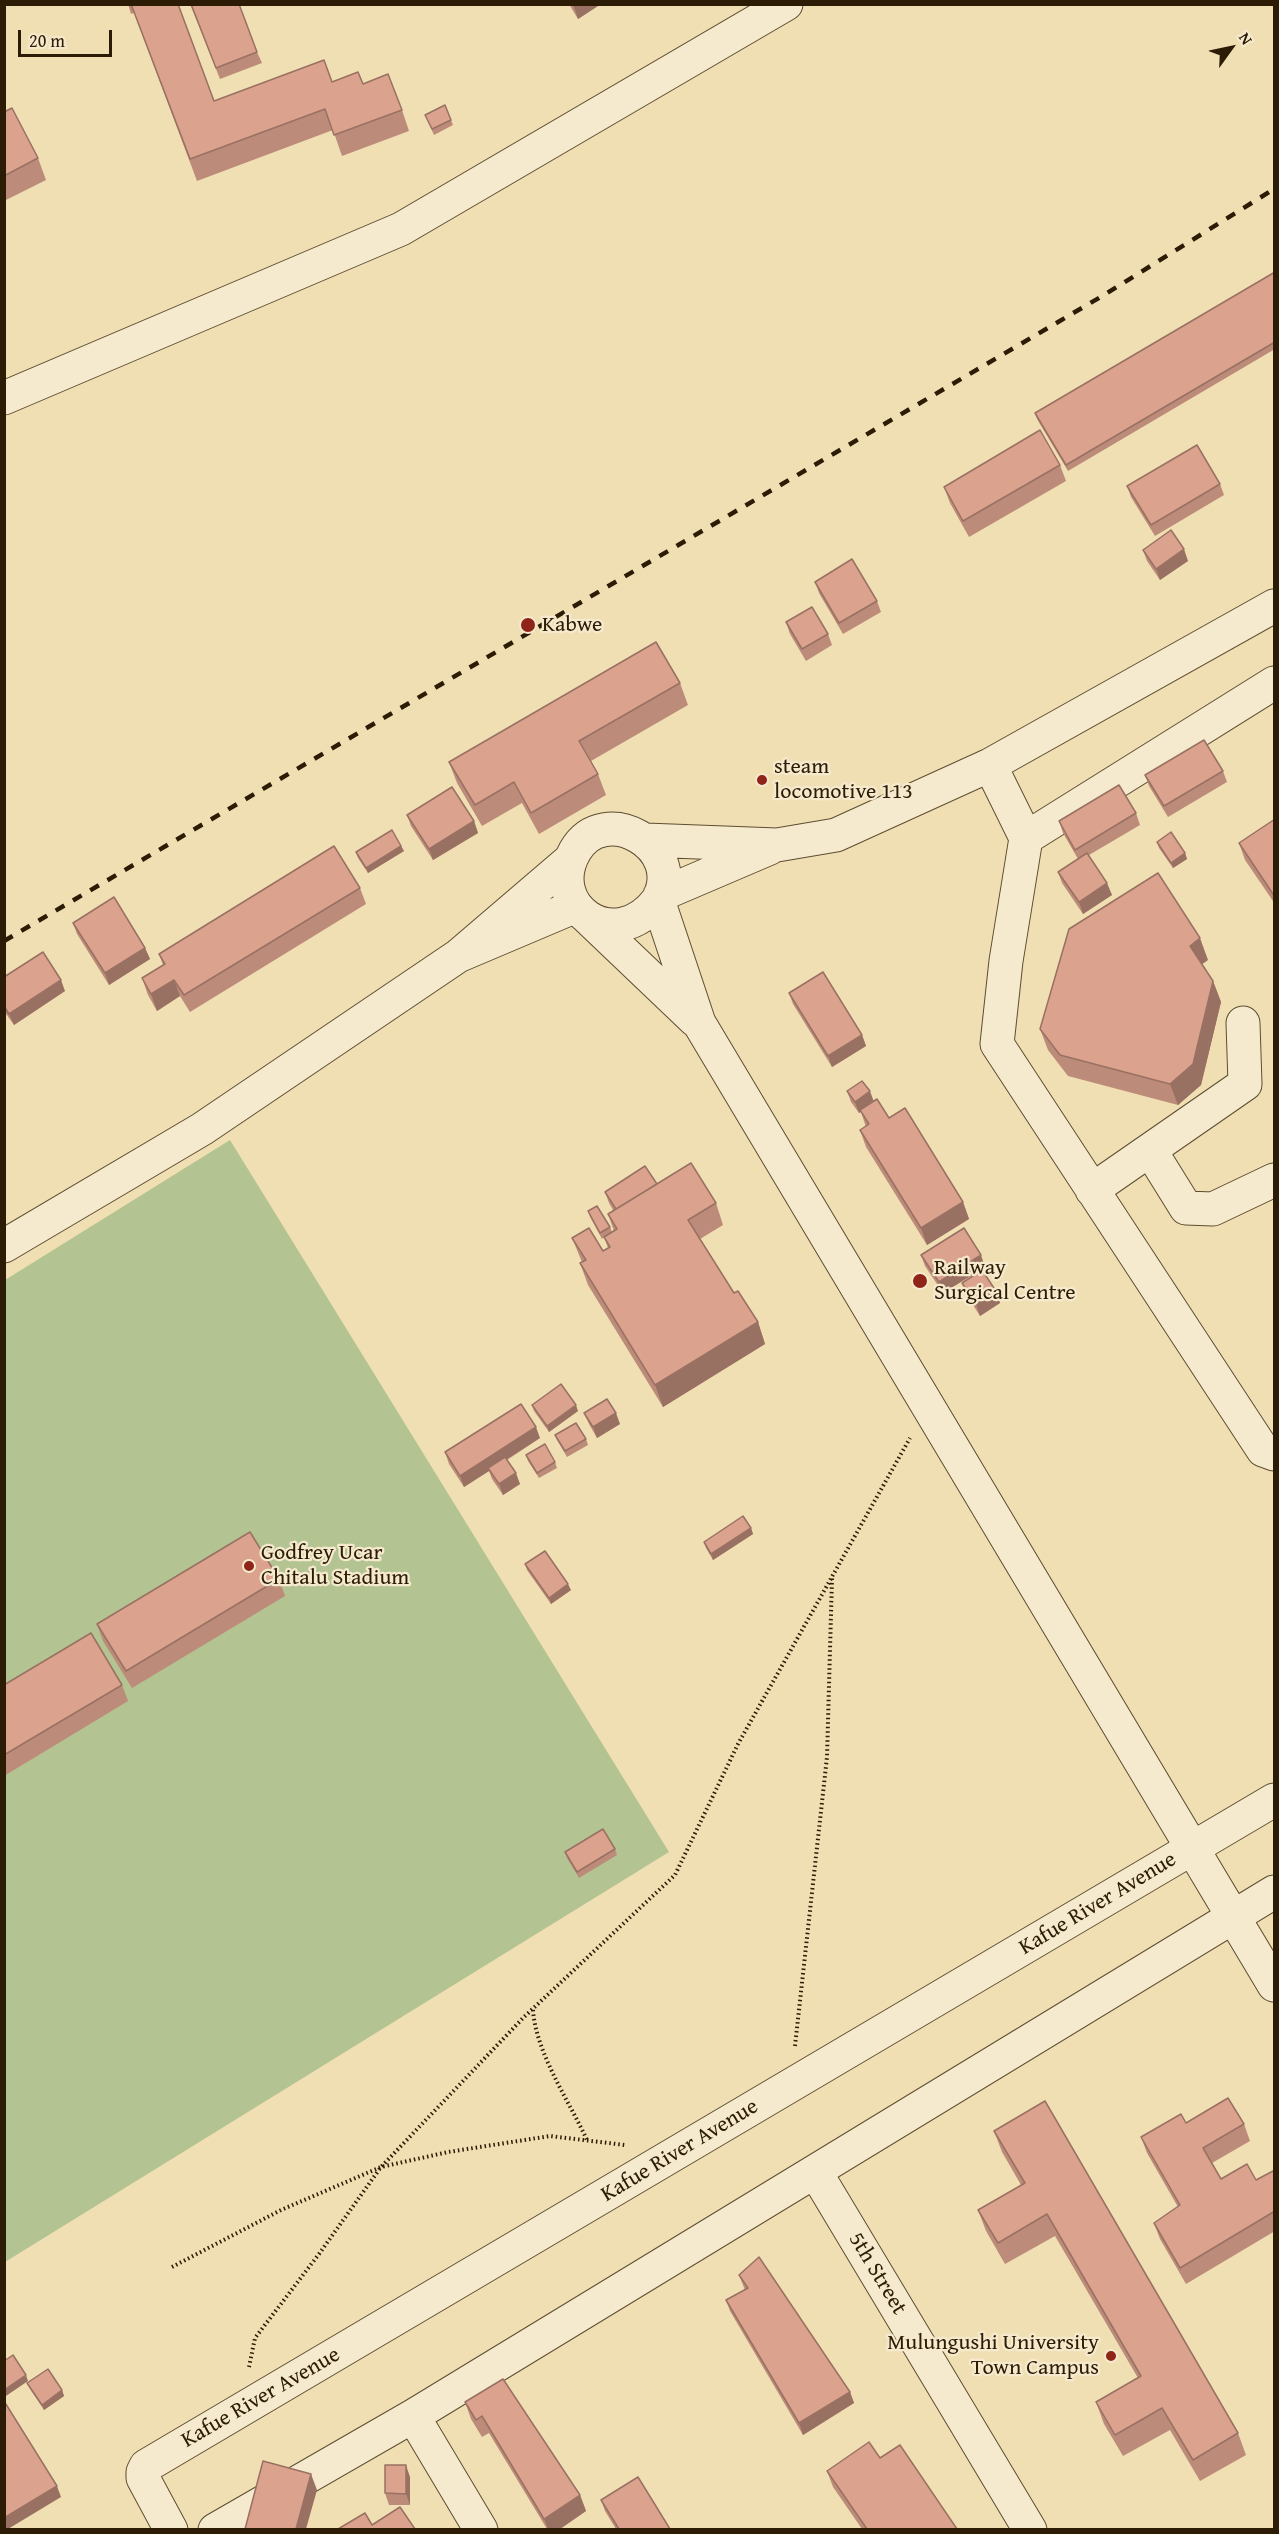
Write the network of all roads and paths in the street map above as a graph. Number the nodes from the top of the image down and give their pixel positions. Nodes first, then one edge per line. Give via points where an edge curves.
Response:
1 (786, 4) edge
2 (4, 398) edge
3 (1275, 606) edge
4 (1275, 683) edge
5 (990, 765) junction
6 (1026, 838) junction
7 (645, 840) junction
8 (777, 845) junction
9 (569, 861) junction
10 (659, 898) junction
11 (582, 911) junction
12 (458, 956) junction
13 (699, 1023) junction
14 (1242, 1023) dead end
15 (1150, 1150) junction
16 (1275, 1180) edge
17 (1092, 1190) junction
18 (4, 1246) edge
19 (928, 1406) junction
20 (1275, 1454) edge
21 (832, 1577) junction
22 (1275, 1800) edge
23 (1193, 1849) junction
24 (1275, 1892) edge
25 (1234, 1917) junction
26 (1275, 1985) edge
27 (533, 2009) junction
28 (791, 2085) junction
29 (587, 2140) junction
30 (626, 2145) dead end
31 (381, 2167) junction
32 (816, 2173) junction
33 (172, 2268) dead end
34 (257, 2400) junction
35 (413, 2416) junction
36 (171, 2529) edge
37 (215, 2529) edge
38 (481, 2529) edge
39 (1030, 2529) edge

1 - 2 street via 401,229
3 - 5 street
4 - 6 street
5 - 6 street
5 - 8 street via 836,835
6 - 17 street via 997,1044
7 - 8 street
7 - 9 street via 632,832 602,831 588,837
7 - 10 street via 662,865
8 - 10 street
9 - 11 street via 569,892
9 - 12 street
10 - 11 street via 648,913 618,926 602,924
10 - 13 street
11 - 12 street
11 - 13 street
12 - 18 street via 202,1129
13 - 19 street
14 - 15 street via 1245,1084
15 - 16 street via 1186,1208 1214,1209
15 - 17 street
17 - 20 street via 1263,1450
19 - 21 path
19 - 23 street
21 - 27 path via 738,1744 675,1875
21 - 28 path via 827,1757
22 - 23 street, Kafue River Avenue
23 - 25 street
23 - 28 street, Kafue River Avenue
24 - 25 street
25 - 26 street
25 - 32 street
27 - 29 path via 540,2042
27 - 31 path
28 - 34 street, Kafue River Avenue
29 - 30 path
29 - 31 path via 550,2136
31 - 33 path via 281,2210
31 - 34 path via 255,2338 247,2376
32 - 35 street
32 - 39 street, 5th Street
34 - 36 street, Kafue River Avenue via 146,2466 143,2478
35 - 37 street
35 - 38 street

